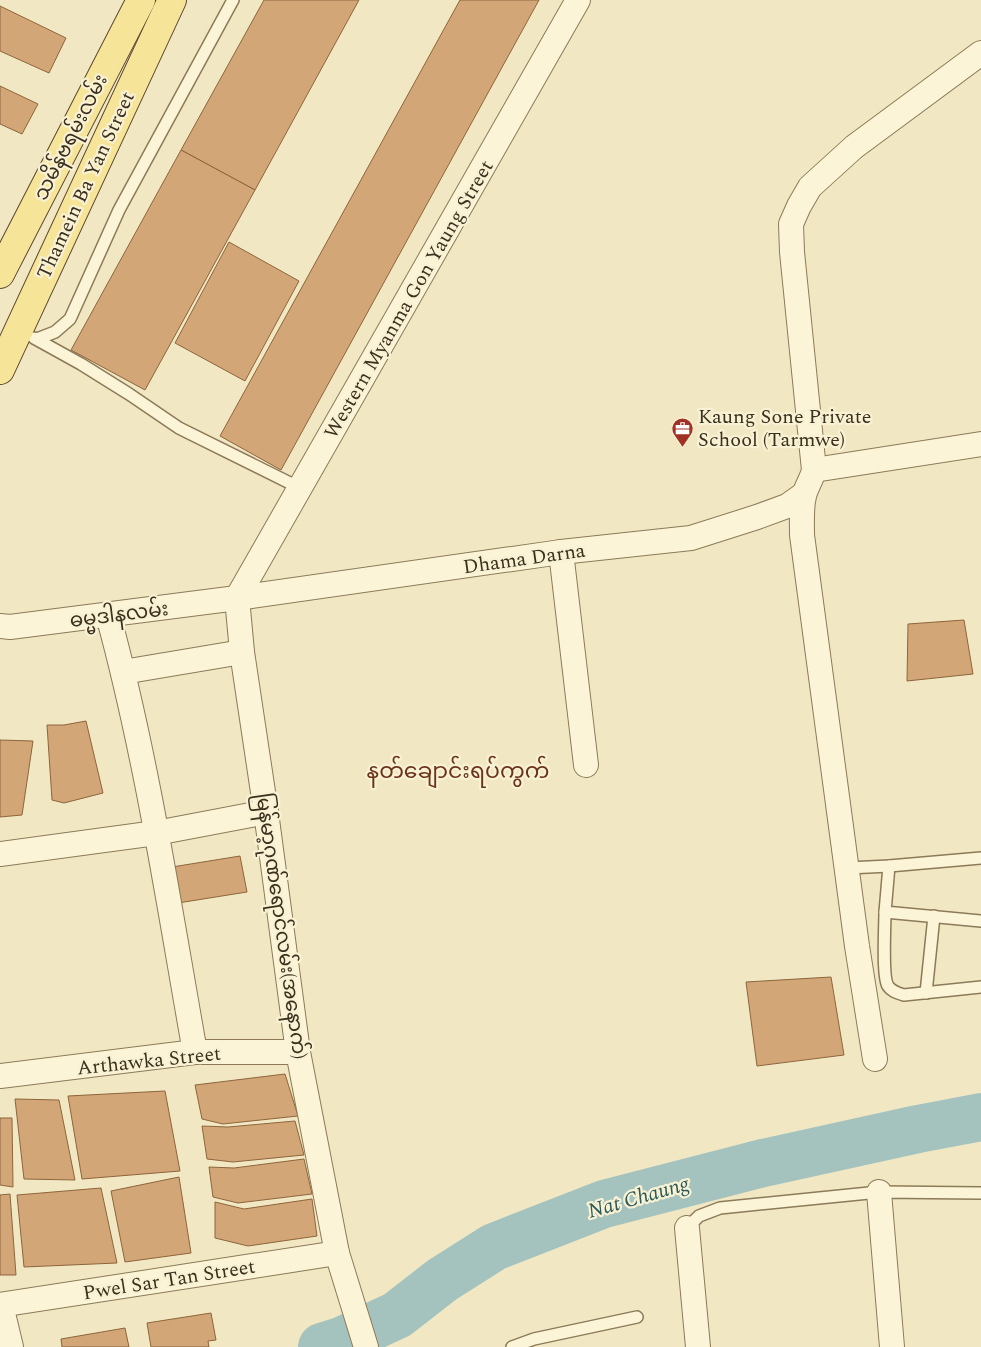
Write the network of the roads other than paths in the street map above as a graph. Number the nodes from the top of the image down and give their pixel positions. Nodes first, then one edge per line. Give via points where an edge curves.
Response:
1 (141, 0) edge
2 (172, 0) edge
3 (233, 0) edge
4 (578, 0) edge
5 (981, 53) edge
6 (0, 274) edge
7 (27, 336) junction
8 (0, 370) edge
9 (981, 444) edge
10 (814, 470) junction
11 (300, 488) junction
12 (804, 494) junction
13 (561, 552) junction
14 (237, 598) junction
15 (108, 615) junction
16 (0, 626) edge
17 (242, 652) junction
18 (124, 672) junction
19 (586, 765) dead end
20 (266, 812) junction
21 (156, 833) junction
22 (0, 854) edge
23 (981, 858) edge
24 (889, 866) junction
25 (848, 868) junction
26 (885, 912) junction
27 (934, 916) junction
28 (981, 921) edge
29 (981, 987) edge
30 (926, 993) junction
31 (195, 1052) junction
32 (298, 1052) junction
33 (875, 1059) dead end
34 (0, 1076) edge
35 (879, 1192) junction
36 (981, 1193) edge
37 (687, 1228) joint
38 (337, 1253) junction
39 (0, 1305) edge
40 (637, 1317) dead end
41 (11, 1347) edge
42 (366, 1347) edge
43 (512, 1347) edge
44 (698, 1347) edge
45 (892, 1347) edge

1 - 6 main road, သမိန်ဗရမ်းလမ်း
2 - 7 main road, Thamein Ba Yan Street
3 - 7 lane via 119,210 70,319 55,332
4 - 11 street, Western Myanma Gon Yaung Street
5 - 10 street via 854,147 810,187 791,224
7 - 8 main road, Thamein Ba Yan Street
7 - 11 lane via 129,394 179,428
9 - 10 street
10 - 12 street
11 - 14 street, Western Myanma Gon Yaung Street
12 - 13 street, Dhama Darna via 787,506 691,538
12 - 25 street via 802,535
13 - 14 street, Dhama Darna
13 - 19 street
14 - 15 street, ဓမ္မဒါနလမ်း
14 - 17 street, မြန်မာ့ဂုဏ်ရောင်လမ်း(အနောက်)
15 - 16 street, ဓမ္မဒါနလမ်း
15 - 18 street
17 - 18 street
17 - 20 street, မြန်မာ့ဂုဏ်ရောင်လမ်း(အနောက်)
18 - 21 street
20 - 21 street
20 - 32 street, မြန်မာ့ဂုဏ်ရောင်လမ်း(အနောက်)
21 - 22 street
21 - 31 street
23 - 24 lane
24 - 25 lane
24 - 26 lane
25 - 33 street
26 - 27 lane
26 - 30 lane via 886,984 893,992 904,995
27 - 28 lane
27 - 30 lane
29 - 30 lane
31 - 32 street, Arthawka Street
31 - 34 street, Arthawka Street
32 - 38 street, မြန်မာ့ဂုဏ်ရောင်လမ်း(အနောက်)
35 - 36 lane
35 - 37 lane via 720,1208 699,1216
35 - 45 street
37 - 44 street
38 - 39 street, Pwel Sar Tan Street
38 - 42 street, မြန်မာ့ဂုဏ်ရောင်လမ်း(အနောက်)
39 - 41 street
40 - 43 lane via 534,1338

